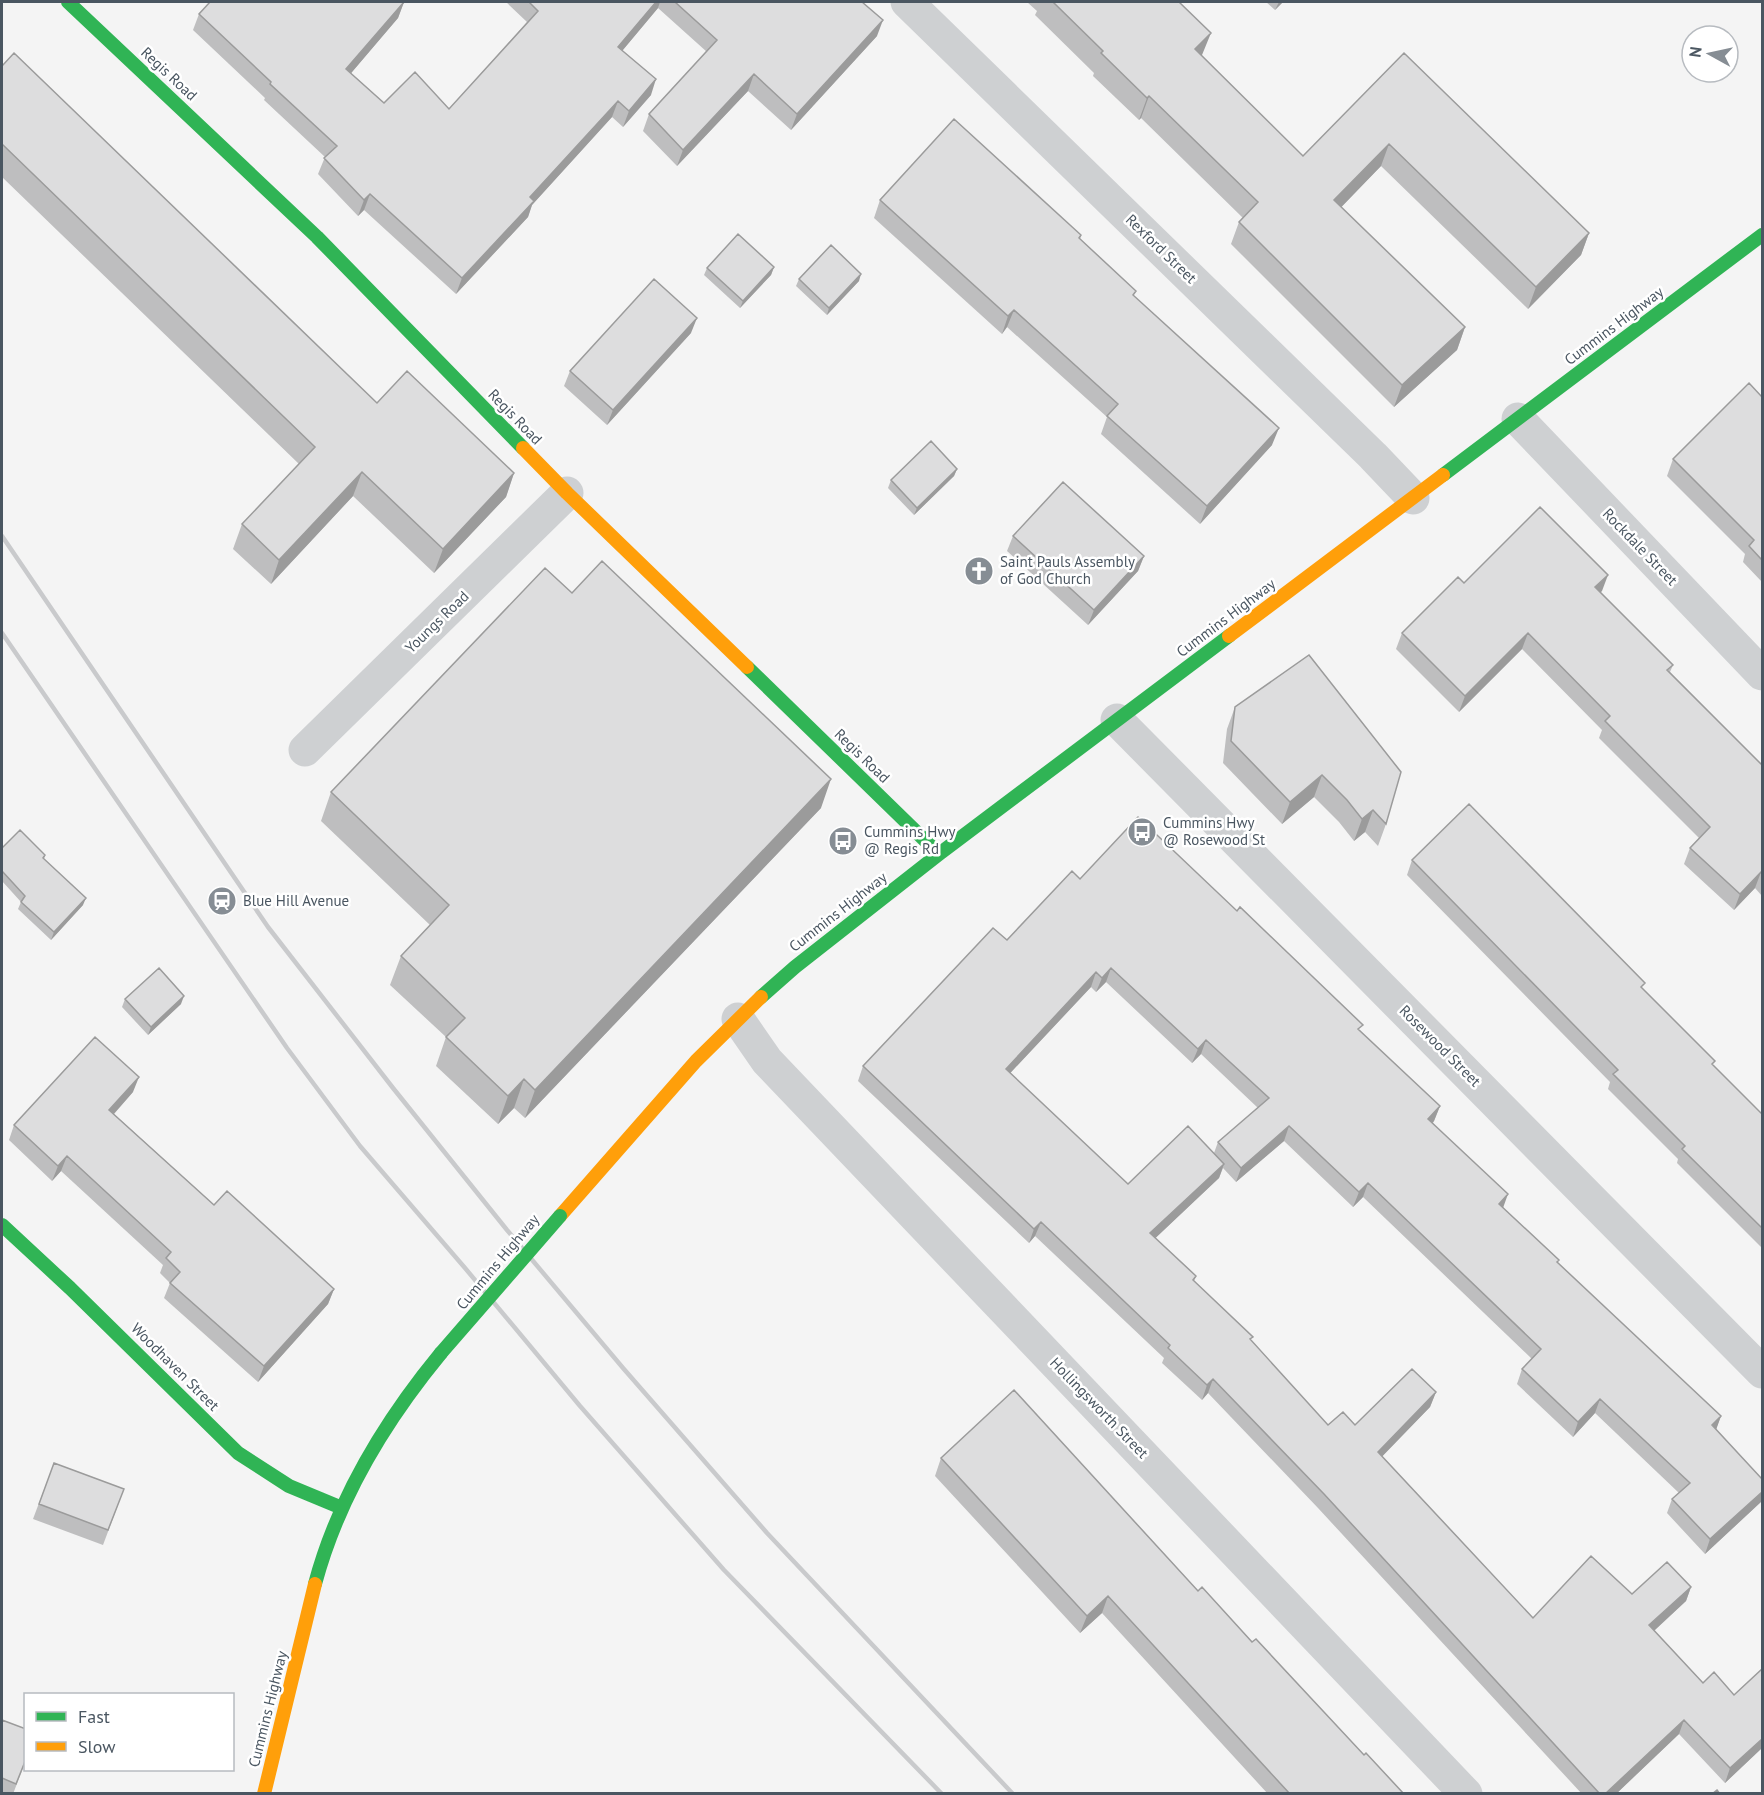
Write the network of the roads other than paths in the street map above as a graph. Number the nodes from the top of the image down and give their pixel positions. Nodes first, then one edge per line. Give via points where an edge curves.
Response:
1 (68, 2) edge
2 (907, 2) edge
3 (1762, 235) edge
4 (1518, 419) junction
5 (567, 493) junction
6 (1413, 498) junction
7 (1762, 674) edge
8 (1117, 720) junction
9 (305, 750) dead end
10 (939, 854) junction
11 (738, 1019) junction
12 (2, 1225) edge
13 (1762, 1372) edge
14 (342, 1508) junction
15 (264, 1794) edge
16 (1466, 1794) edge

1 - 5 main road, Regis Road via 317,237
2 - 6 street, Rexford Street
3 - 4 main road, Cummins Highway
4 - 6 main road, Cummins Highway
4 - 7 street, Rockdale Street
5 - 9 street, Youngs Road
5 - 10 main road, Regis Road
6 - 8 main road, Cummins Highway
8 - 10 main road, Cummins Highway
8 - 13 street, Rosewood Street
10 - 11 main road, Cummins Highway via 795,967
11 - 14 main road, Cummins Highway, bridge via 696,1061 424,1373 364,1464
11 - 16 street, Hollingsworth Street via 767,1061
12 - 14 main road, Woodhaven Street via 238,1453 289,1486
14 - 15 main road, Cummins Highway via 312,1598

